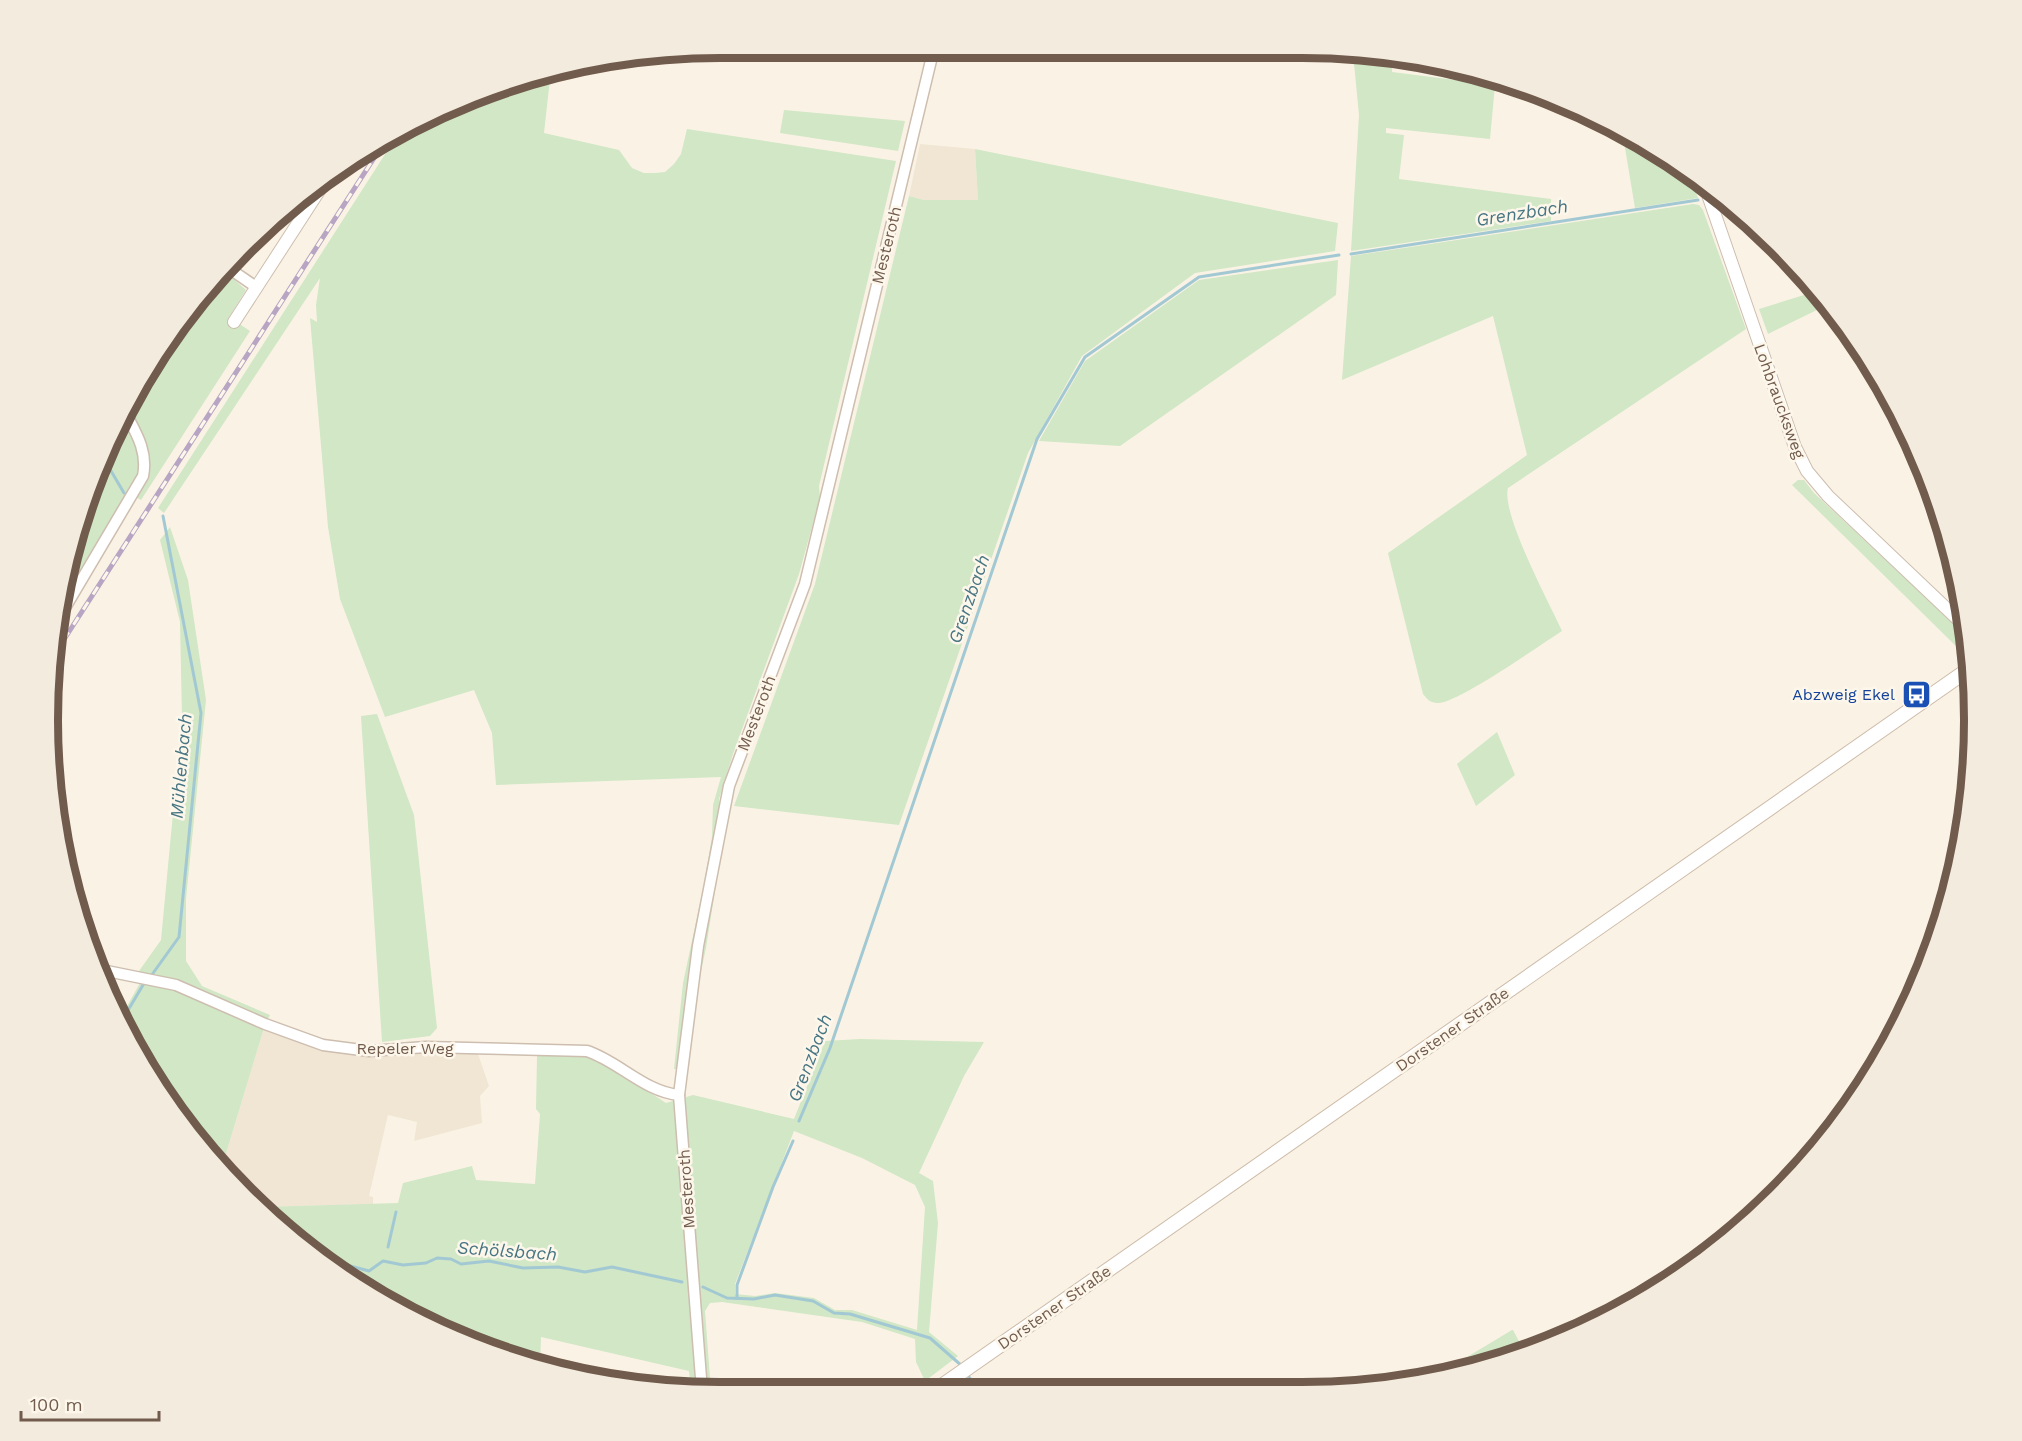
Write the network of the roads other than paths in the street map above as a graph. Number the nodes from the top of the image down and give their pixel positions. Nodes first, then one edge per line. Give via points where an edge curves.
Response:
1 (932, 58) edge
2 (315, 197) edge
3 (1709, 199) edge
4 (234, 272) edge
5 (256, 287) junction
6 (234, 322) dead end
7 (130, 422) edge
8 (70, 600) edge
9 (1955, 617) edge
10 (1962, 675) edge
11 (108, 971) edge
12 (679, 1095) junction
13 (958, 1377) edge
14 (701, 1382) edge

1 - 12 street, Mesteroth via 805,584 729,786 698,946
2 - 5 street
3 - 9 street, Lohbraucksweg via 1795,447 1807,471 1828,496
4 - 5 street
5 - 6 street
7 - 8 street via 143,448 143,476
10 - 13 main road, Dorstener Straße
11 - 12 street, Repeler Weg via 176,985 323,1045 369,1051 426,1047 587,1051 605,1057 656,1089
12 - 14 street, Mesteroth

